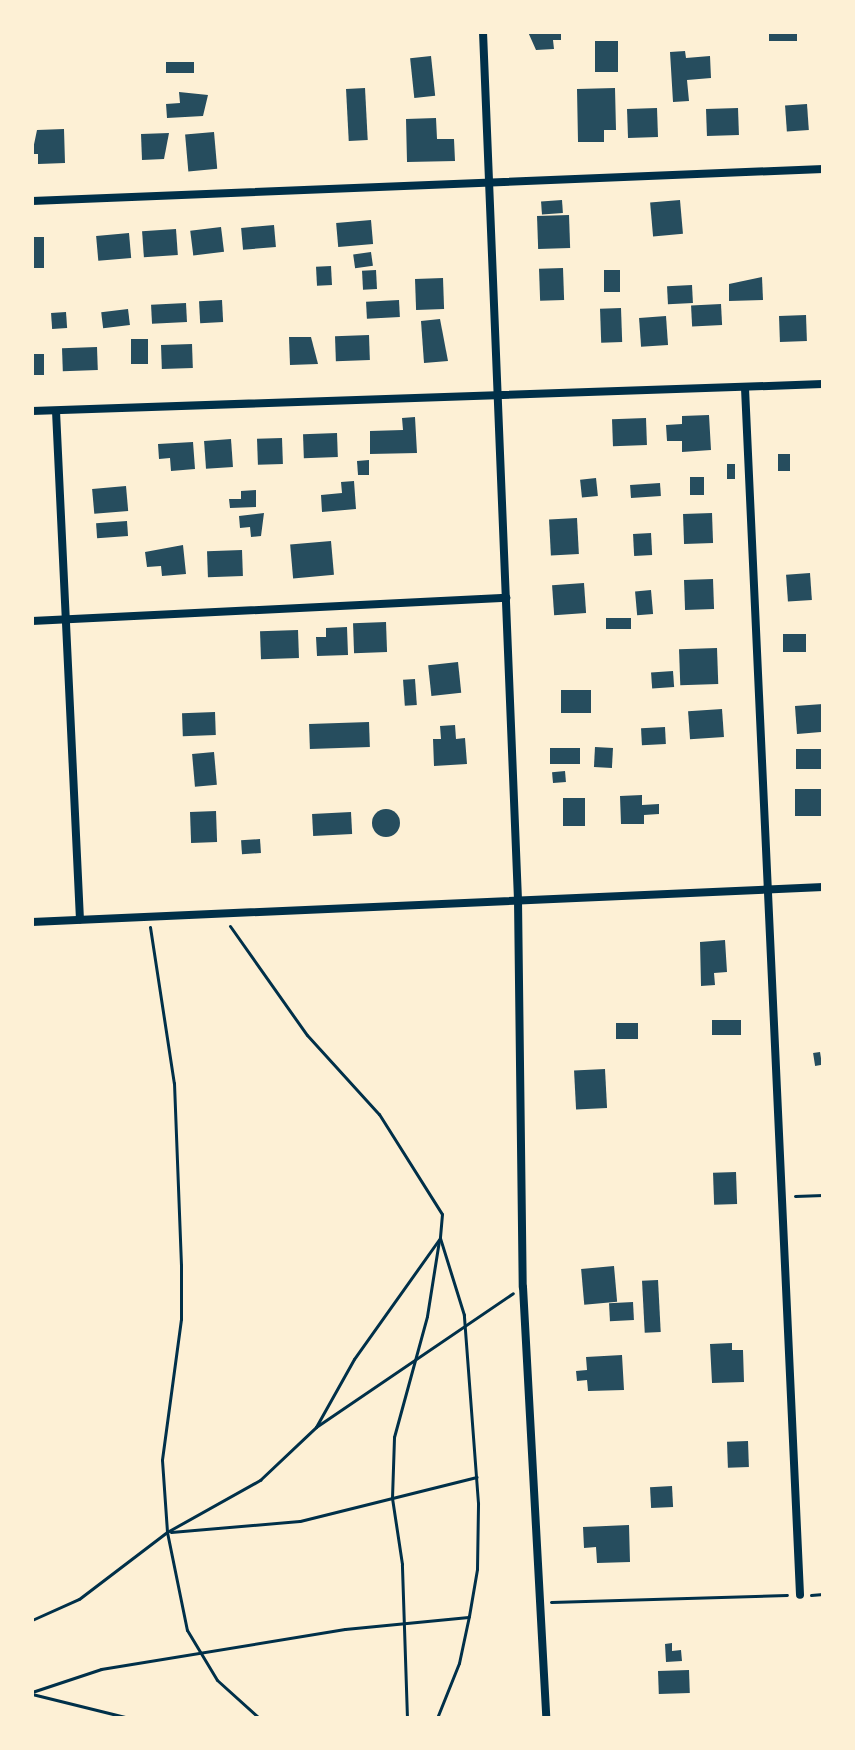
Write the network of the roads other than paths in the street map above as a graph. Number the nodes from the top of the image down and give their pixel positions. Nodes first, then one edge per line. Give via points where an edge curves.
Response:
1 (483, 32) edge
2 (823, 169) edge
3 (488, 184) junction
4 (32, 201) edge
5 (823, 384) edge
6 (745, 388) junction
7 (497, 395) junction
8 (32, 411) edge
9 (56, 411) junction
10 (506, 598) junction
11 (68, 620) junction
12 (32, 621) edge
13 (823, 887) edge
14 (768, 889) junction
15 (518, 900) junction
16 (80, 919) junction
17 (32, 922) edge
18 (800, 1595) road end
19 (546, 1718) edge

1 - 3 street
2 - 3 street
3 - 4 street
3 - 7 street
5 - 6 street
6 - 7 street
6 - 14 street
7 - 9 street
7 - 10 street
8 - 9 street
9 - 11 street
10 - 11 street
10 - 15 street
11 - 12 street
11 - 16 street
13 - 14 street
14 - 15 street
14 - 18 street
15 - 16 street
15 - 19 street via 523,1287
16 - 17 street

